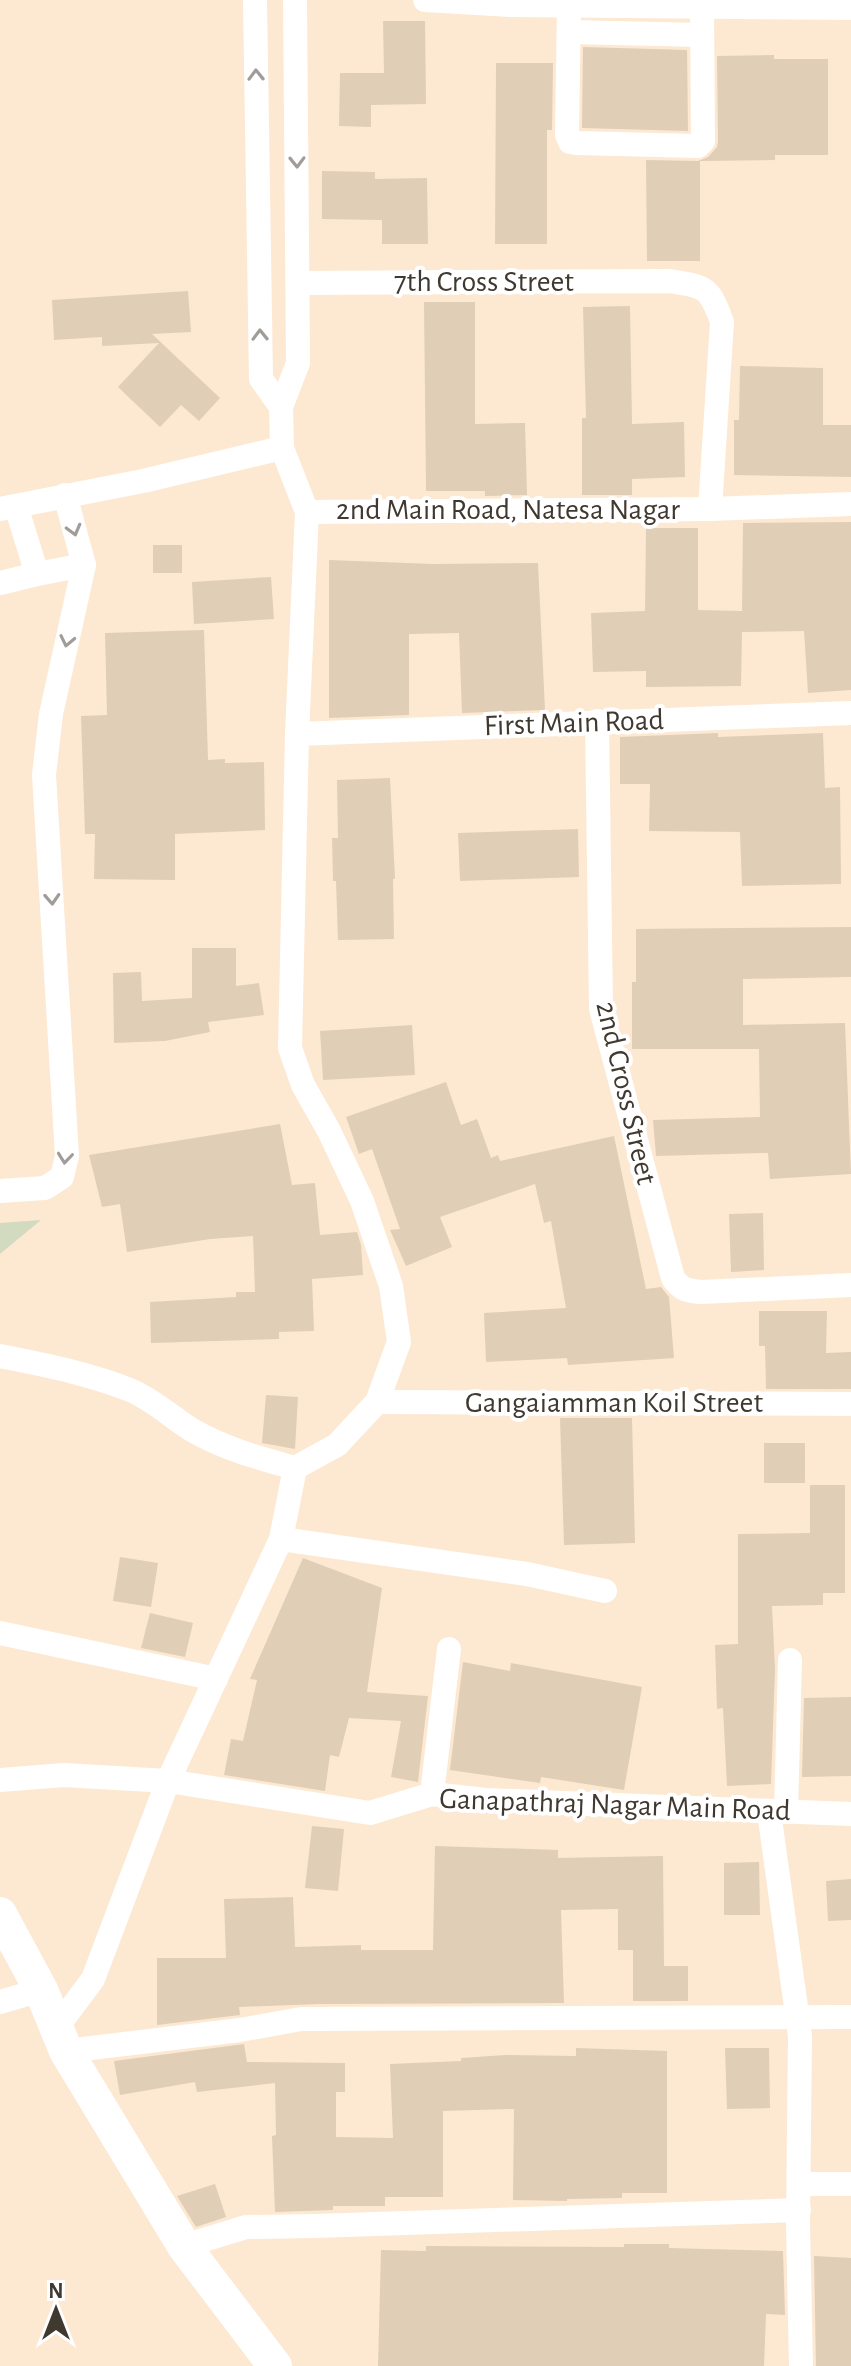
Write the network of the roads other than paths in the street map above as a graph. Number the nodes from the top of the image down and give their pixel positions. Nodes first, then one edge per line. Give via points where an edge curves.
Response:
1 (255, 0) edge
2 (295, 0) edge
3 (425, 0) edge
4 (512, 2) edge
5 (569, 4) junction
6 (736, 4) edge
7 (702, 8) junction
8 (851, 8) edge
9 (569, 32) junction
10 (702, 35) junction
11 (298, 283) junction
12 (281, 407) junction
13 (282, 448) junction
14 (65, 495) junction
15 (851, 504) edge
16 (8, 507) edge
17 (710, 509) junction
18 (307, 512) junction
19 (84, 565) junction
20 (37, 574) junction
21 (0, 583) edge
22 (851, 713) edge
23 (597, 721) junction
24 (297, 734) junction
25 (0, 1191) edge
26 (851, 1285) edge
27 (0, 1356) edge
28 (377, 1402) junction
29 (851, 1404) edge
30 (295, 1468) junction
31 (281, 1539) junction
32 (605, 1591) dead end
33 (0, 1633) edge
34 (449, 1649) dead end
35 (790, 1660) dead end
36 (216, 1679) junction
37 (0, 1780) edge
38 (168, 1781) junction
39 (432, 1794) junction
40 (778, 1812) junction
41 (851, 1814) edge
42 (0, 1914) edge
43 (41, 1990) junction
44 (0, 2002) edge
45 (851, 2017) edge
46 (798, 2019) junction
47 (61, 2041) junction
48 (799, 2184) junction
49 (851, 2184) edge
50 (799, 2210) junction
51 (184, 2246) junction
52 (275, 2366) edge
53 (801, 2366) edge

12 -> 1 street via 261,379
2 -> 11 street
3 - 4 street
4 - 5 street
5 - 7 street
5 - 9 street
6 - 7 street
6 - 8 street
7 - 10 street
9 - 10 street
9 - 10 street via 570,142 682,146 698,146 705,132
11 - 12 street via 298,363
11 - 17 street, 7th Cross Street via 695,285 712,296 722,322
12 - 13 street
13 - 14 street
13 - 18 street
14 - 16 street
14 -> 19 street
15 - 17 street, 2nd Main Road, Natesa Nagar
16 - 20 street
17 - 18 street, 2nd Main Road, Natesa Nagar
18 - 24 street
19 - 20 street
19 -> 25 street via 51,714 44,775 67,1156 62,1177 45,1188
20 - 21 street
22 - 23 street, First Main Road
23 - 24 street, First Main Road
23 - 26 street, 2nd Cross Street via 601,1009 673,1278 688,1291
24 - 28 street via 290,1048 362,1201 391,1286 399,1342
27 - 30 street via 86,1374 132,1391 235,1451
28 - 29 street, Gangaiamman Koil Street
28 - 30 street via 337,1445
30 - 31 street
31 - 32 street via 527,1574
31 - 36 street
33 - 36 street
34 - 39 street
35 - 40 street
36 - 38 street
37 - 38 street, Ganapathraj Nagar Main Road via 64,1775
38 - 39 street, Ganapathraj Nagar Main Road via 370,1813
38 - 47 street via 93,1979
39 - 40 street, Ganapathraj Nagar Main Road
40 - 41 street, Ganapathraj Nagar Main Road
40 - 46 street
42 - 43 street
43 - 44 street
43 - 47 street
45 - 46 street
46 - 47 street via 301,2019 240,2030
46 - 48 street
47 - 51 street
48 - 49 street
48 - 50 street
50 - 51 street via 267,2225
50 - 53 street
51 - 52 street

